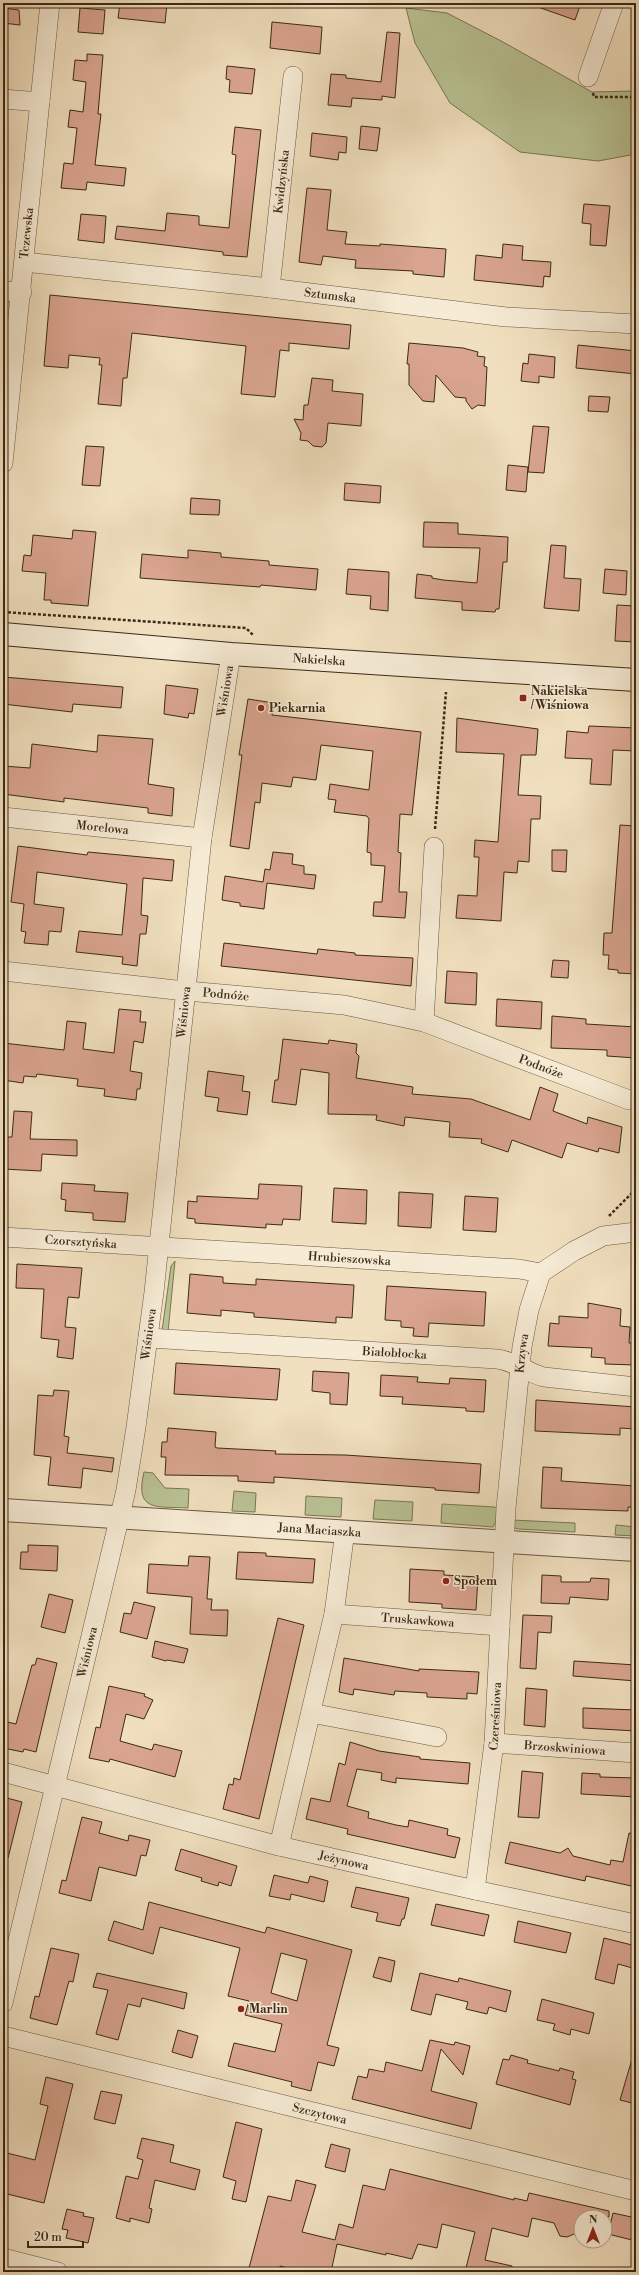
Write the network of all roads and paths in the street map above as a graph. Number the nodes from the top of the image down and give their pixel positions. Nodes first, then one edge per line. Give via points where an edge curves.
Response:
1 (50, 3) edge
2 (614, 3) edge
3 (293, 76) dead end
4 (588, 77) joint
5 (636, 97) edge
6 (3, 99) edge
7 (40, 102) junction
8 (24, 262) junction
9 (270, 288) junction
10 (3, 291) edge
11 (22, 292) junction
12 (636, 324) edge
13 (3, 463) edge
14 (3, 612) edge
15 (3, 634) edge
16 (255, 638) dead end
17 (231, 654) junction
18 (636, 680) edge
19 (446, 692) dead end
20 (3, 818) edge
21 (202, 838) junction
22 (434, 847) joint
23 (3, 971) edge
24 (186, 991) junction
25 (424, 1022) junction
26 (636, 1098) edge
27 (636, 1189) edge
28 (636, 1232) edge
29 (603, 1236) junction
30 (3, 1237) edge
31 (158, 1247) junction
32 (541, 1273) junction
33 (148, 1338) junction
34 (521, 1366) junction
35 (636, 1387) edge
36 (3, 1510) edge
37 (121, 1517) junction
38 (345, 1531) junction
39 (505, 1542) junction
40 (636, 1550) edge
41 (334, 1614) junction
42 (500, 1626) junction
43 (311, 1712) junction
44 (437, 1737) dead end
45 (494, 1743) junction
46 (636, 1753) edge
47 (3, 1772) edge
48 (54, 1784) junction
49 (279, 1846) junction
50 (475, 1890) junction
51 (636, 1924) edge
52 (3, 2003) edge
53 (3, 2036) edge
54 (636, 2191) edge
55 (3, 2258) edge
56 (58, 2272) edge

1 - 7 street, Tczewska
2 - 4 street
3 - 9 street, Kwidzyńska
4 - 5 path via 594,97
6 - 7 street
7 - 8 street, Tczewska
8 - 9 street, Sztumska
8 - 11 street, Tczewska
9 - 12 street, Sztumska via 506,317
10 - 11 street
11 - 13 street, Tczewska
14 - 16 path via 246,628
15 - 17 street, Nakielska
17 - 18 street, Nakielska
17 - 21 street, Wiśniowa
19 - 22 path
20 - 21 street, Morelowa
21 - 24 street, Wiśniowa
22 - 25 street
23 - 24 street, Podnóże
24 - 25 street, Podnóże via 344,1005
24 - 31 street, Wiśniowa
25 - 26 street, Podnóże via 629,1100
27 - 29 path via 599,1226
28 - 29 street
29 - 32 street
30 - 31 street, Czorsztyńska
31 - 32 street, Hrubieszowska via 519,1269
31 - 33 street, Wiśniowa
32 - 34 street, Krzywa via 525,1327
33 - 34 street, Białobłocka via 497,1359 508,1360
33 - 37 street, Wiśniowa
34 - 35 street, Białobłocka via 535,1375 544,1377
34 - 39 street, Krzywa via 506,1508
36 - 37 street, Jana Maciaszka
37 - 38 street, Jana Maciaszka
37 - 48 street, Wiśniowa
38 - 39 street, Jana Maciaszka
38 - 41 street
39 - 40 street, Jana Maciaszka
39 - 42 street, Czereśniowa
41 - 42 street, Truskawkowa
41 - 43 street
42 - 45 street, Czereśniowa
43 - 44 street
43 - 49 street
45 - 46 street, Brzoskwiniowa
45 - 50 street, Czereśniowa
47 - 48 street, Jeżynowa
48 - 49 street, Jeżynowa
48 - 52 street, Wiśniowa
49 - 50 street, Jeżynowa
50 - 51 street, Jeżynowa
53 - 54 street, Szczytowa
55 - 56 street

